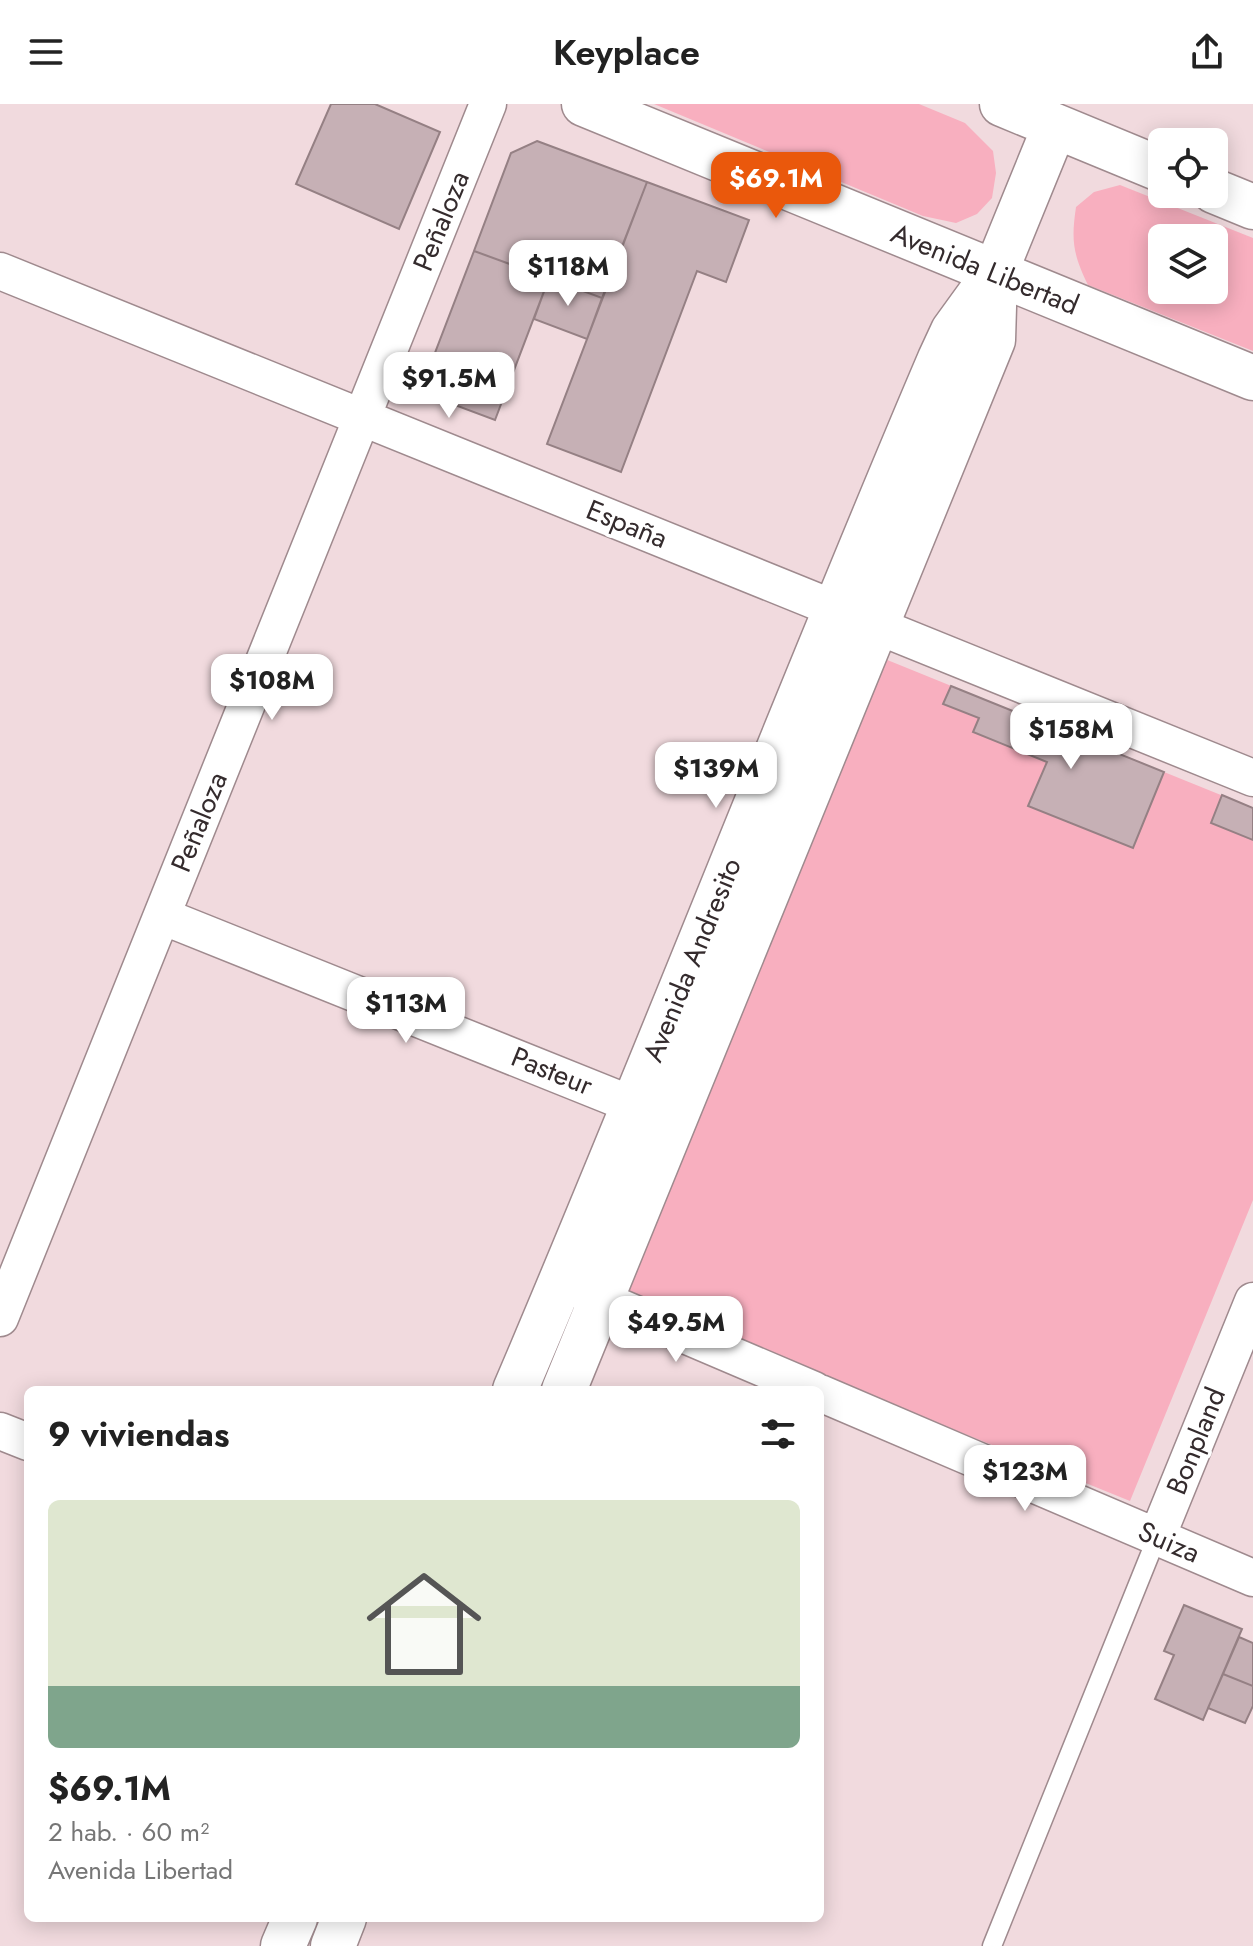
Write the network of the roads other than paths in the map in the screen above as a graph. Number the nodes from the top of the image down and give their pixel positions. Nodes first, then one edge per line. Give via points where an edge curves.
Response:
1 (488, 104) edge
2 (584, 104) edge
3 (1002, 104) edge
4 (1055, 115) edge
5 (1148, 163) edge
6 (1228, 197) edge
7 (1253, 207) edge
8 (0, 271) edge
9 (995, 273) junction
10 (1253, 378) edge
11 (362, 417) junction
12 (834, 608) junction
13 (875, 625) junction
14 (1253, 778) edge
15 (162, 916) junction
16 (634, 1104) junction
17 (674, 1123) junction
18 (561, 1282) junction
19 (601, 1299) junction
20 (1253, 1301) edge
21 (0, 1318) edge
22 (517, 1386) edge
23 (566, 1386) edge
24 (805, 1386) edge
25 (824, 1395) edge
26 (0, 1431) edge
27 (24, 1440) edge
28 (1157, 1537) junction
29 (1253, 1578) edge
30 (293, 1922) edge
31 (342, 1922) edge
32 (283, 1946) edge
33 (333, 1946) edge
34 (992, 1946) edge

1 - 11 street, Peñaloza
2 - 9 main road, Avenida Libertad
3 - 4 main road
4 - 5 main road
4 - 9 main road, Avenida Andresito
6 - 7 main road
8 - 11 street, España
9 - 10 main road, Avenida Libertad
9 - 12 main road, Avenida Andresito via 953,331
9 - 13 main road, Avenida Andresito via 993,340
11 - 12 street, España
11 - 15 street, Peñaloza
12 - 13 street, España
12 - 16 main road, Avenida Andresito
13 - 14 street, España
13 - 17 main road, Avenida Andresito
15 - 16 street, Pasteur
15 - 21 street, Peñaloza
16 - 17 street, Pasteur
16 - 18 main road, Avenida Andresito
17 - 19 main road, Avenida Andresito
18 - 19 street
18 - 22 main road, Avenida Andresito
19 - 23 main road, Avenida Andresito
19 - 24 street
20 - 28 street, Bonpland
25 - 28 street, Suiza
26 - 27 street
28 - 29 street, Suiza
28 - 34 lane
30 - 32 main road
31 - 33 main road

